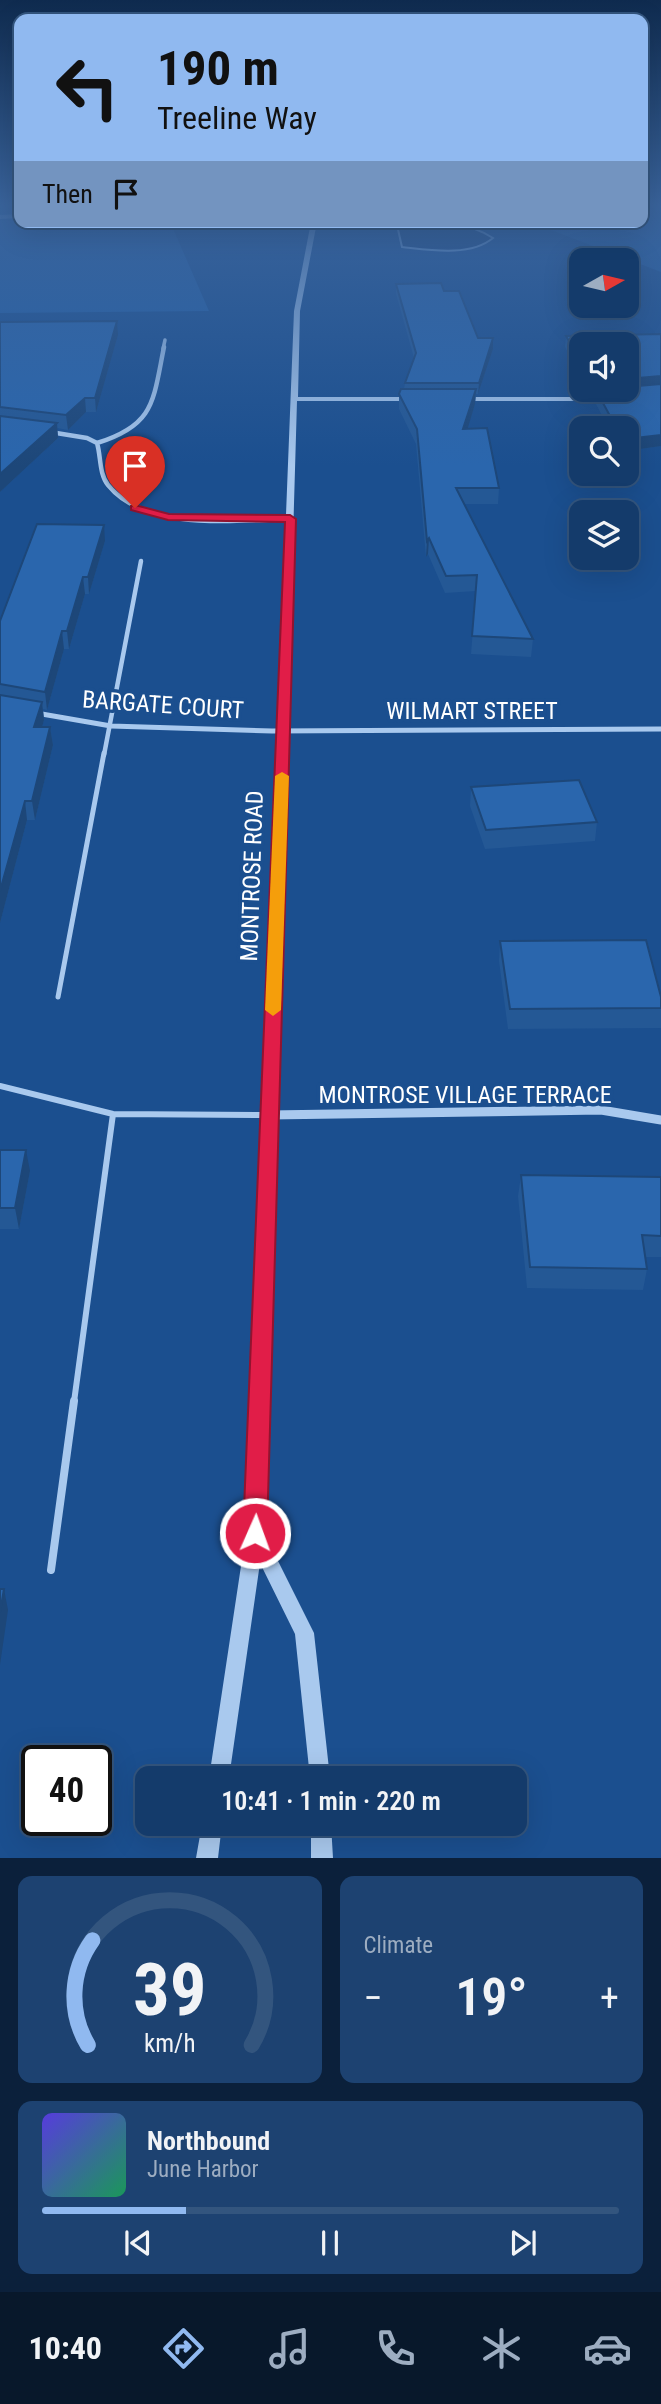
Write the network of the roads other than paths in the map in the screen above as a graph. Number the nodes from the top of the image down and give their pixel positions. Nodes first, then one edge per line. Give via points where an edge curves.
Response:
1 (301, 293) edge
2 (165, 340) dead end
3 (294, 399) junction
4 (432, 399) edge
5 (446, 399) edge
6 (569, 399) edge
7 (47, 432) edge
8 (97, 443) junction
9 (290, 519) junction
10 (141, 561) dead end
11 (25, 711) edge
12 (111, 726) junction
13 (661, 729) edge
14 (284, 730) junction
15 (58, 998) dead end
16 (0, 1086) edge
17 (113, 1114) junction
18 (269, 1115) junction
19 (661, 1120) edge
20 (255, 1533) junction
21 (51, 1570) dead end
22 (221, 1766) edge
23 (319, 1766) edge
24 (210, 1836) edge
25 (321, 1836) edge
26 (207, 1858) edge
27 (322, 1858) edge

1 - 3 street, MONTROSE ROAD
2 - 8 street via 148,414 125,434
3 - 4 street
3 - 9 street, MONTROSE ROAD
5 - 6 street
7 - 8 street
8 - 9 street via 107,484 135,508 168,517
9 - 14 street, MONTROSE ROAD
10 - 12 lane
11 - 12 street, BARGATE COURT
12 - 14 street, BARGATE COURT
12 - 15 lane
13 - 14 street, WILMART STREET
14 - 18 street, MONTROSE ROAD
16 - 17 lane
17 - 18 lane
17 - 21 lane
18 - 19 street, MONTROSE VILLAGE TERRACE via 601,1110
18 - 20 street, MONTROSE ROAD
20 - 22 street, MONTROSE ROAD
20 - 23 street, MONTROSE ROAD via 304,1633
24 - 26 street
25 - 27 street

